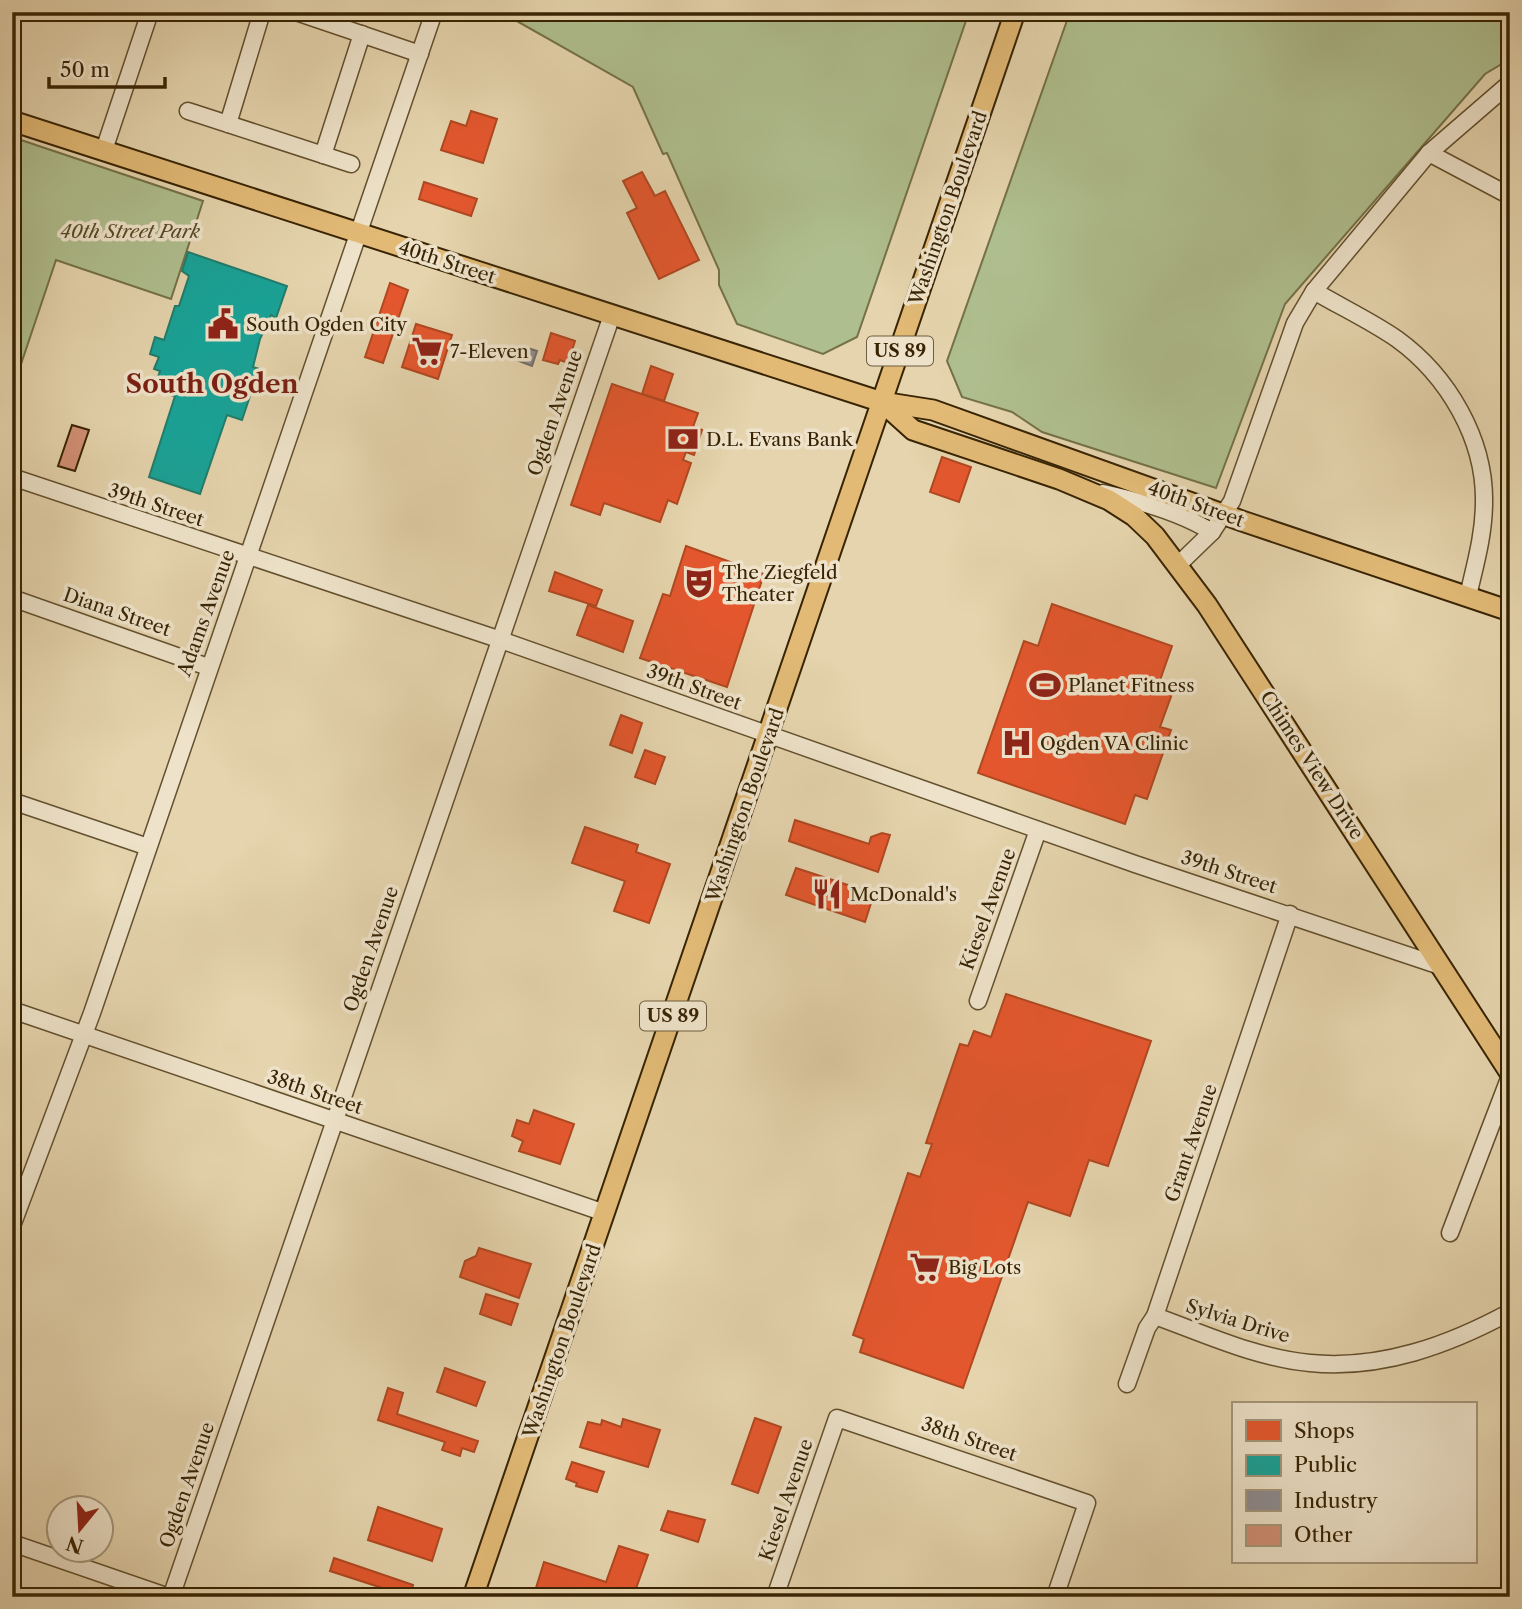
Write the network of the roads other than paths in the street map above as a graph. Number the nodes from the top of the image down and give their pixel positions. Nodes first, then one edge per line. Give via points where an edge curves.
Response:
1 (150, 12) edge
2 (262, 12) edge
3 (296, 12) edge
4 (434, 12) edge
5 (1015, 12) edge
6 (362, 34) junction
7 (420, 54) junction
8 (1510, 83) edge
9 (188, 111) dead end
10 (12, 121) edge
11 (228, 124) junction
12 (104, 150) junction
13 (1429, 153) junction
14 (323, 155) junction
15 (351, 164) dead end
16 (1510, 196) edge
17 (360, 233) junction
18 (1314, 291) junction
19 (612, 315) junction
20 (882, 402) junction
21 (12, 477) edge
22 (1082, 488) junction
23 (1224, 514) junction
24 (1212, 532) junction
25 (249, 558) junction
26 (1179, 564) junction
27 (1468, 596) junction
28 (12, 598) edge
29 (1510, 611) edge
30 (498, 639) junction
31 (208, 667) junction
32 (768, 736) junction
33 (12, 801) edge
34 (1038, 830) junction
35 (148, 847) junction
36 (1290, 914) junction
37 (1440, 966) junction
38 (978, 1001) dead end
39 (12, 1010) edge
40 (84, 1035) junction
41 (1510, 1074) edge
42 (334, 1121) junction
43 (605, 1213) junction
44 (12, 1226) edge
45 (1450, 1233) dead end
46 (1510, 1312) edge
47 (1156, 1316) junction
48 (1127, 1384) dead end
49 (837, 1418) joint
50 (12, 1543) edge
51 (170, 1597) edge
52 (473, 1597) edge
53 (775, 1597) edge
54 (1055, 1597) edge

1 - 12 street
2 - 11 street
3 - 6 street
4 - 7 street, Adams Avenue
5 - 20 main road, Washington Boulevard / US 89
6 - 7 street
6 - 14 street
7 - 17 street, Adams Avenue
8 - 13 street
9 - 11 street
10 - 12 main road, 40th Street
11 - 14 street
12 - 17 main road, 40th Street
13 - 16 street
13 - 18 street
14 - 15 street
17 - 19 main road, 40th Street
17 - 25 street, Adams Avenue
18 - 23 street via 1296,323
18 - 27 street via 1397,340 1432,371 1462,413 1478,455 1484,500 1482,538
19 - 20 main road, 40th Street
19 - 30 street, Ogden Avenue
20 - 22 main road, 40th Street via 913,430
20 - 23 main road, 40th Street via 933,410
20 - 32 main road, Washington Boulevard / US 89
21 - 25 street, 39th Street
22 - 24 street, 40th Street via 1130,499
22 - 26 main road, Chimes View Drive via 1134,516
23 - 24 street
23 - 27 main road, 40th Street
24 - 26 street
25 - 30 street, 39th Street
25 - 31 street, Adams Avenue
26 - 37 main road, Chimes View Drive
27 - 29 main road, 40th Street
28 - 31 street, Diana Street
30 - 32 street, 39th Street
30 - 42 street, Ogden Avenue
31 - 35 street, Adams Avenue
32 - 34 street, 39th Street
32 - 43 main road, Washington Boulevard / US 89
33 - 35 street
34 - 36 street, 39th Street
34 - 38 street, Kiesel Avenue
35 - 40 street, Adams Avenue
36 - 37 street, 39th Street
36 - 47 street, Grant Avenue
37 - 41 main road, Chimes View Drive
39 - 40 street, 38th Street
40 - 42 street, 38th Street
40 - 44 street, Adams Avenue
41 - 45 street
42 - 43 street, 38th Street
42 - 51 street, Ogden Avenue
43 - 52 main road, Washington Boulevard / US 89
46 - 47 street, Sylvia Drive via 1418,1354 1310,1363 1253,1352
47 - 48 street, Grant Avenue via 1147,1328
49 - 53 street, Kiesel Avenue
49 - 54 street, 38th Street via 1087,1503
50 - 51 street

